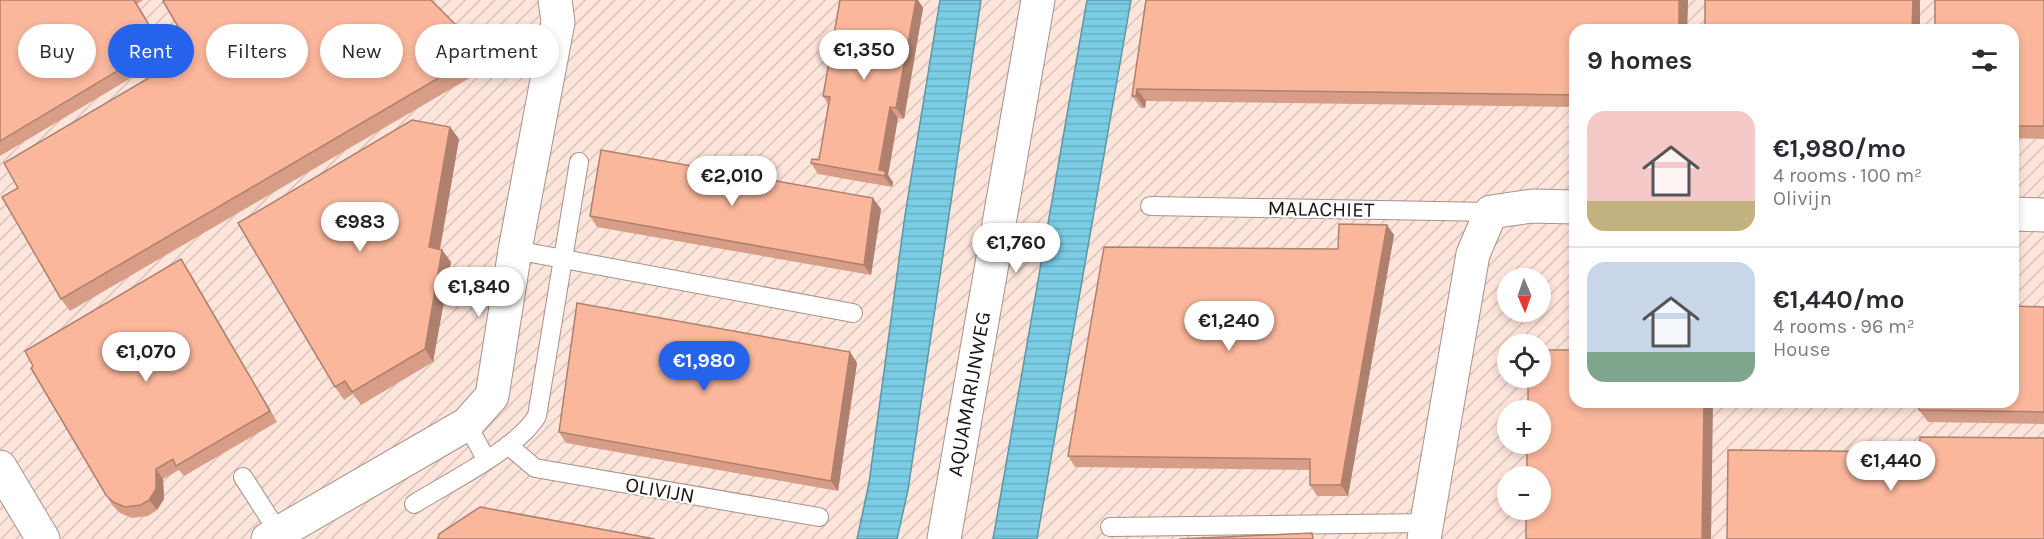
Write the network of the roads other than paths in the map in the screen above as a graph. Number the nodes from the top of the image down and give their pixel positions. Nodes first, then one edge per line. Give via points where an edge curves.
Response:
1 (555, 0) edge
2 (1038, 0) edge
3 (579, 162) dead end
4 (1150, 207) dead end
5 (1569, 207) edge
6 (1491, 212) junction
7 (2019, 214) edge
8 (2044, 215) edge
9 (515, 250) junction
10 (563, 259) junction
11 (853, 313) dead end
12 (467, 424) junction
13 (508, 445) junction
14 (486, 459) junction
15 (0, 466) edge
16 (243, 477) dead end
17 (414, 504) dead end
18 (819, 517) dead end
19 (1110, 527) dead end
20 (1425, 531) edge
21 (274, 536) edge
22 (43, 539) edge
23 (944, 539) edge

1 - 9 street via 558,22
2 - 23 street, AQUAMARIJNWEG
3 - 10 lane
4 - 6 lane, MALACHIET
5 - 6 street, MALACHIET via 1532,206
6 - 20 street via 1473,254
7 - 8 street
9 - 10 lane
9 - 12 street via 492,396
10 - 11 lane
10 - 13 lane via 537,416 528,430
12 - 14 lane
12 - 21 street
13 - 14 lane
13 - 18 lane, OLIVIJN via 535,468
14 - 17 lane
15 - 22 street
16 - 21 lane
19 - 20 lane

